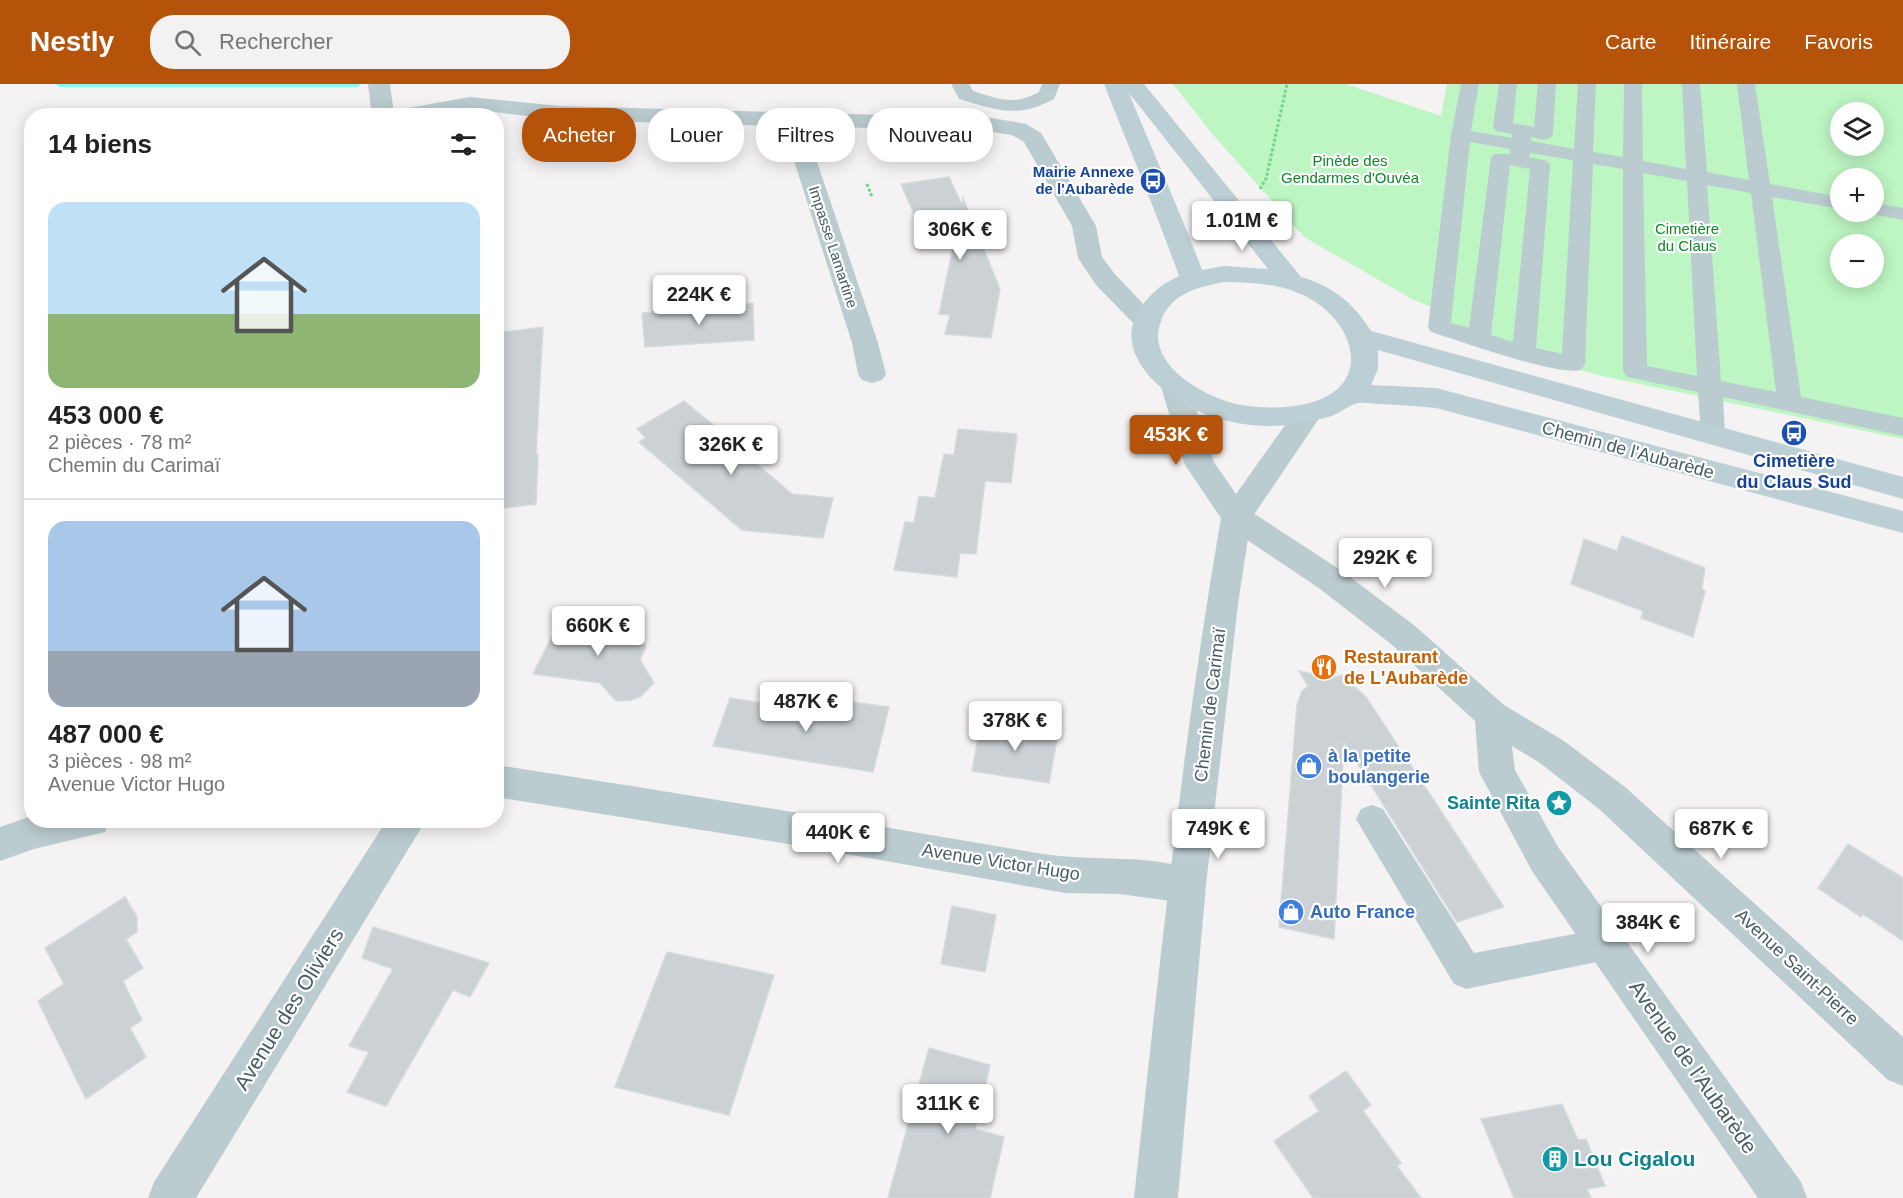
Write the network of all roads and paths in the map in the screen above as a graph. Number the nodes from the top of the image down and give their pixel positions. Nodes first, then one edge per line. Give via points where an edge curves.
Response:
1 (960, 84) edge
2 (1051, 84) edge
3 (1115, 84) edge
4 (1133, 84) edge
5 (1287, 84) edge
6 (1470, 84) edge
7 (1508, 84) edge
8 (1547, 84) edge
9 (1587, 84) edge
10 (1633, 84) edge
11 (1691, 84) edge
12 (1746, 84) edge
13 (379, 88) edge
14 (382, 108) edge
15 (444, 108) edge
16 (1010, 117) junction
17 (756, 119) edge
18 (855, 119) edge
19 (1461, 135) junction
20 (1521, 145) junction
21 (1583, 155) junction
22 (806, 162) edge
23 (1633, 165) junction
24 (1698, 177) junction
25 (867, 184) dead end
26 (1761, 188) junction
27 (872, 196) dead end
28 (1830, 201) edge
29 (1231, 209) junction
30 (1884, 211) edge
31 (1903, 214) edge
32 (1193, 280) junction
33 (1291, 282) junction
34 (1146, 321) junction
35 (1362, 337) junction
36 (1479, 340) junction
37 (1524, 353) junction
38 (872, 374) dead end
39 (1175, 387) junction
40 (1710, 387) junction
41 (1350, 393) junction
42 (1790, 404) junction
43 (1308, 414) junction
44 (1903, 427) edge
45 (1713, 435) junction
46 (1903, 488) edge
47 (1236, 517) junction
48 (1903, 522) edge
49 (1492, 715) junction
50 (504, 782) edge
51 (1372, 819) dead end
52 (31, 828) edge
53 (403, 828) edge
54 (0, 844) edge
55 (1187, 885) junction
56 (1605, 944) junction
57 (1903, 1065) edge
58 (170, 1198) edge
59 (1156, 1198) edge
60 (1785, 1198) edge

1 - 16 lane via 966,95
2 - 16 lane via 1047,95
3 - 32 main road
4 - 29 main road
5 - 29 path via 1266,179 1255,197
6 - 19 lane
7 - 20 lane via 1503,127
8 - 20 lane via 1543,134
9 - 21 lane
10 - 23 lane
11 - 24 lane
12 - 26 lane
13 - 14 street
15 - 17 street via 470,103 560,112
16 - 18 street
16 - 34 street via 1018,129 1033,138 1084,225 1090,258
19 - 20 lane
19 - 36 lane via 1439,327
20 - 21 lane
20 - 36 lane via 1501,158
20 - 37 lane via 1539,165
21 - 23 lane
21 - 37 lane via 1573,364
22 - 38 street, Impasse Lamartine
23 - 24 lane
23 - 40 lane via 1635,371
24 - 26 lane
24 - 40 lane
25 - 27 path
26 - 28 lane
26 - 42 lane
29 - 33 main road
30 - 31 lane
32 - 33 main road via 1224,274 1258,274
32 - 34 main road via 1172,290 1156,304
33 - 35 main road via 1323,295 1347,314
34 - 39 main road via 1148,354
35 - 41 main road via 1367,357 1362,376
35 - 45 main road, Chemin de l'Aubarède
36 - 37 lane
39 - 43 main road via 1204,403 1238,414 1274,418
39 - 47 street via 1200,465
40 - 42 lane
40 - 45 lane
41 - 43 main road
41 - 48 main road, Chemin de l'Aubarède via 1436,398
42 - 44 lane
43 - 47 street, Chemin de Carimaï
45 - 46 main road, Chemin de l'Aubarède
47 - 49 street, Avenue Saint-Pierre via 1331,580 1403,635
47 - 55 street, Chemin de Carimaï
49 - 56 street, Avenue de l'Aubarède via 1497,772 1545,860
49 - 57 street, Avenue Saint-Pierre via 1552,752 1612,798
50 - 55 street, Avenue Victor Hugo via 1065,875 1119,876
51 - 56 lane via 1466,972
52 - 54 street
53 - 58 street, Avenue des Oliviers
55 - 59 street, Chemin de Carimaï
56 - 60 street, Avenue de l'Aubarède

